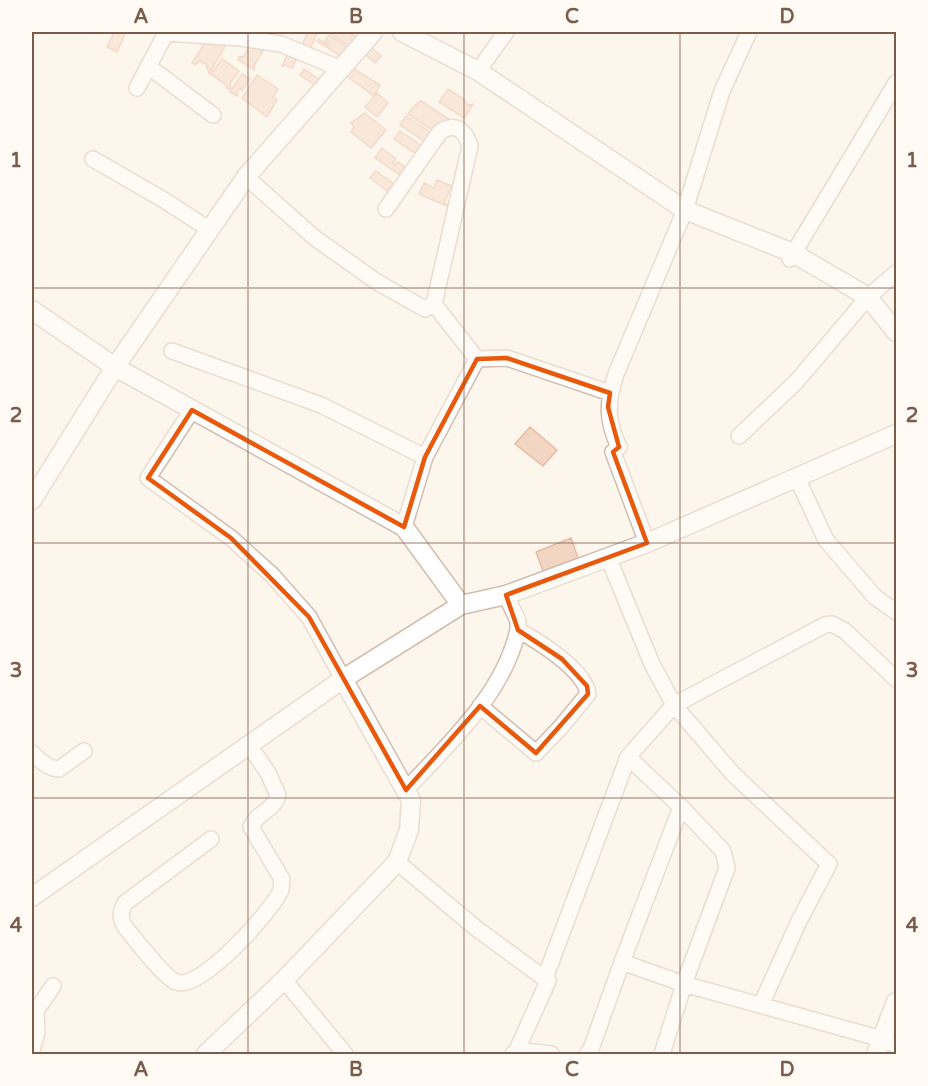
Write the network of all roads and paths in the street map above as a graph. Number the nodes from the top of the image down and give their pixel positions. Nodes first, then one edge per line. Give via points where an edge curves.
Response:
1 (166, 32) edge
2 (373, 32) edge
3 (402, 32) edge
4 (506, 32) edge
5 (749, 32) edge
6 (148, 66) junction
7 (341, 69) junction
8 (478, 71) junction
9 (897, 83) edge
10 (137, 87) dead end
11 (213, 115) dead end
12 (93, 159) dead end
13 (246, 177) junction
14 (386, 209) dead end
15 (685, 210) junction
16 (210, 230) junction
17 (792, 256) junction
18 (897, 273) edge
19 (868, 297) junction
20 (434, 304) junction
21 (34, 315) edge
22 (897, 332) edge
23 (172, 351) dead end
24 (477, 359) junction
25 (116, 367) junction
26 (610, 393) junction
27 (192, 410) junction
28 (897, 434) edge
29 (739, 436) dead end
30 (425, 457) junction
31 (797, 478) junction
32 (32, 500) edge
33 (404, 527) junction
34 (646, 543) junction
35 (608, 557) junction
36 (506, 594) junction
37 (461, 605) junction
38 (897, 612) edge
39 (518, 630) junction
40 (344, 679) junction
41 (897, 679) edge
42 (674, 705) junction
43 (480, 706) junction
44 (249, 745) junction
45 (84, 751) dead end
46 (32, 753) edge
47 (628, 757) junction
48 (406, 790) junction
49 (681, 807) junction
50 (211, 839) dead end
51 (397, 862) junction
52 (33, 894) edge
53 (622, 962) junction
54 (545, 978) junction
55 (284, 980) junction
56 (684, 984) junction
57 (53, 986) dead end
58 (897, 1002) edge
59 (761, 1005) junction
60 (885, 1046) edge
61 (32, 1050) edge
62 (515, 1052) edge
63 (206, 1054) edge
64 (345, 1054) edge
65 (551, 1054) edge
66 (587, 1054) edge
67 (662, 1054) edge

1 - 6 street
1 - 7 street via 281,44
2 - 7 street
3 - 8 street
4 - 8 street
5 - 15 street via 722,91
6 - 10 street
6 - 11 street
7 - 13 street
8 - 15 street
9 - 17 street
12 - 16 street
13 - 16 street
13 - 20 street via 315,238 377,282 425,309
14 - 20 street via 440,132 448,126 456,127 466,136 470,146
15 - 17 street
15 - 26 street
16 - 25 street
17 - 19 street
18 - 19 street
19 - 22 street
19 - 29 street via 796,382
20 - 24 street
21 - 25 street
23 - 30 street via 321,405
24 - 26 street via 507,358
24 - 30 street
25 - 27 street
25 - 32 street
26 - 34 street via 608,407 619,447 613,452
27 - 33 street
27 - 40 street via 148,478 231,538 272,575 309,618
28 - 31 street
30 - 33 street
31 - 34 street
31 - 38 street via 826,540 875,597
33 - 37 street
34 - 35 street
35 - 36 street
35 - 42 street via 652,664
36 - 37 street
36 - 39 street
37 - 40 street
39 - 43 street via 498,681
39 - 43 street via 562,659 587,686 588,694 536,753
40 - 44 street
40 - 48 street
41 - 42 street via 845,631 832,624
42 - 47 street
42 - 59 street via 732,774 829,864
43 - 48 street
44 - 50 street via 278,795 251,827 282,879 281,890 234,949 190,982 176,982 125,927 120,911 124,903
44 - 52 street
45 - 46 street via 59,769
47 - 49 street
47 - 54 street
48 - 51 street via 411,800 411,819
49 - 53 street
49 - 56 street via 723,851 727,868
51 - 54 street via 477,929
51 - 55 street
53 - 56 street
53 - 66 street
54 - 62 street via 547,985
55 - 63 street
55 - 64 street
56 - 59 street
56 - 67 street
57 - 61 street via 36,1011 37,1032
58 - 60 street
59 - 60 street
62 - 65 street

